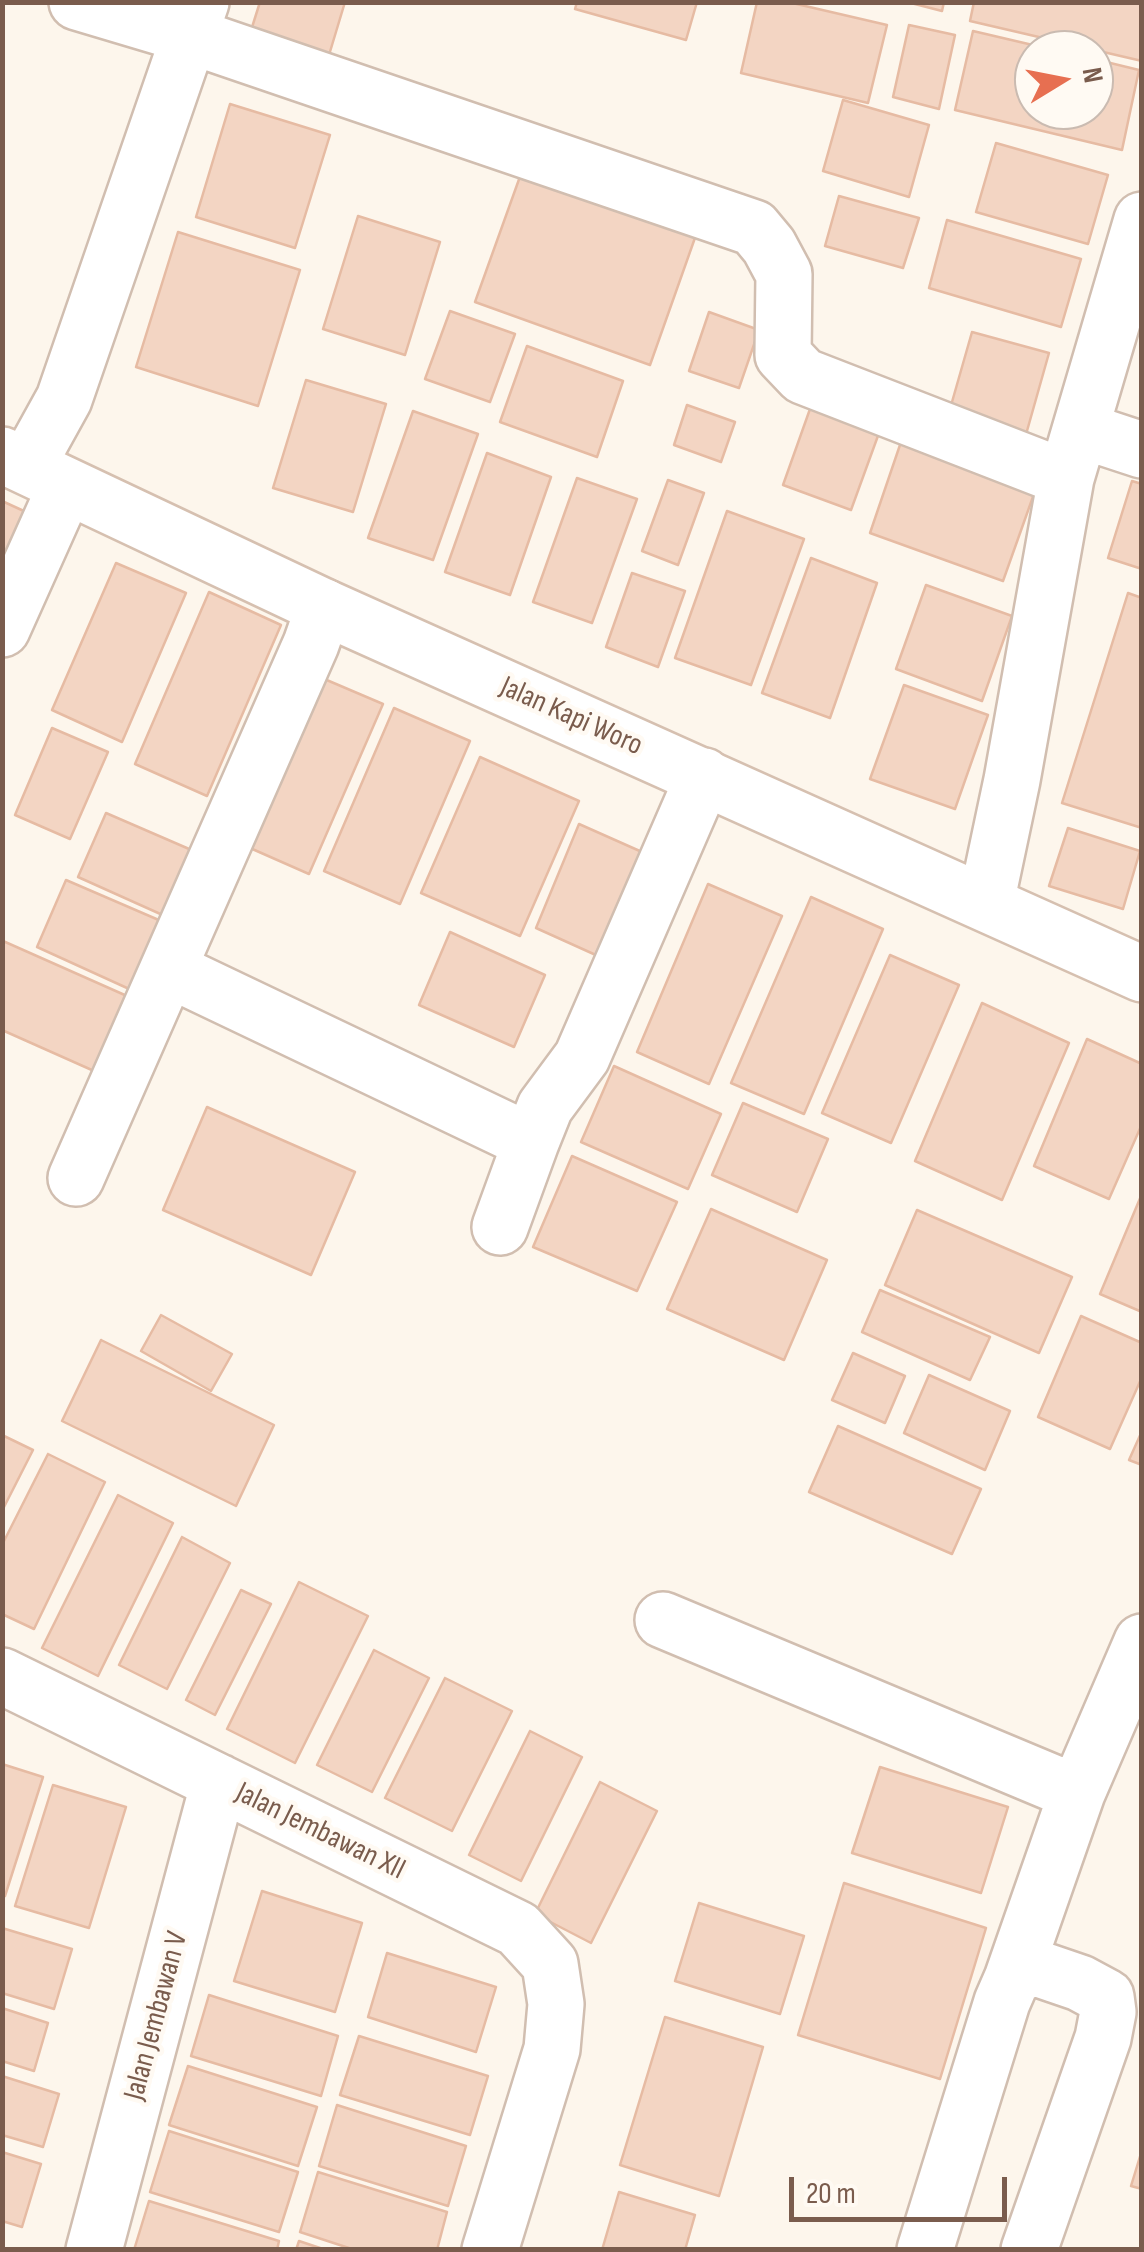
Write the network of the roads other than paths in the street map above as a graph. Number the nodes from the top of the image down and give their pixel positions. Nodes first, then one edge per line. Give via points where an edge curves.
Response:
1 (77, 2) edge
2 (196, 20) edge
3 (1137, 253) edge
4 (1142, 450) edge
5 (1073, 454) junction
6 (32, 469) edge
7 (324, 608) junction
8 (2, 629) edge
9 (704, 776) junction
10 (986, 903) junction
11 (168, 969) junction
12 (1142, 974) edge
13 (531, 1142) junction
14 (76, 1178) dead end
15 (500, 1227) dead end
16 (662, 1620) dead end
17 (1142, 1642) edge
18 (2, 1676) edge
19 (219, 1782) junction
20 (1077, 1792) junction
21 (1012, 1979) junction
22 (1048, 2245) edge
23 (94, 2250) edge
24 (490, 2250) edge
25 (925, 2250) edge

1 - 2 street
2 - 5 street via 754,228 784,274 783,355 803,376
2 - 6 street via 64,399
3 - 5 street
4 - 5 street
5 - 10 street
6 - 7 street, Jalan Kapi Woro
6 - 8 street
7 - 9 street, Jalan Kapi Woro
7 - 11 street
9 - 10 street, Jalan Kapi Woro
9 - 13 street via 582,1057 545,1107
10 - 12 street, Jalan Kapi Woro
11 - 13 street
11 - 14 street
13 - 15 street
16 - 20 street
17 - 20 street
18 - 19 street, Jalan Jembawan XII
19 - 23 street, Jalan Jembawan V
19 - 24 street, Jalan Jembawan XII via 518,1929 550,1964 556,2004 552,2049
20 - 21 street
21 - 22 street via 1036,1968 1106,1996 1103,2038
21 - 25 street

